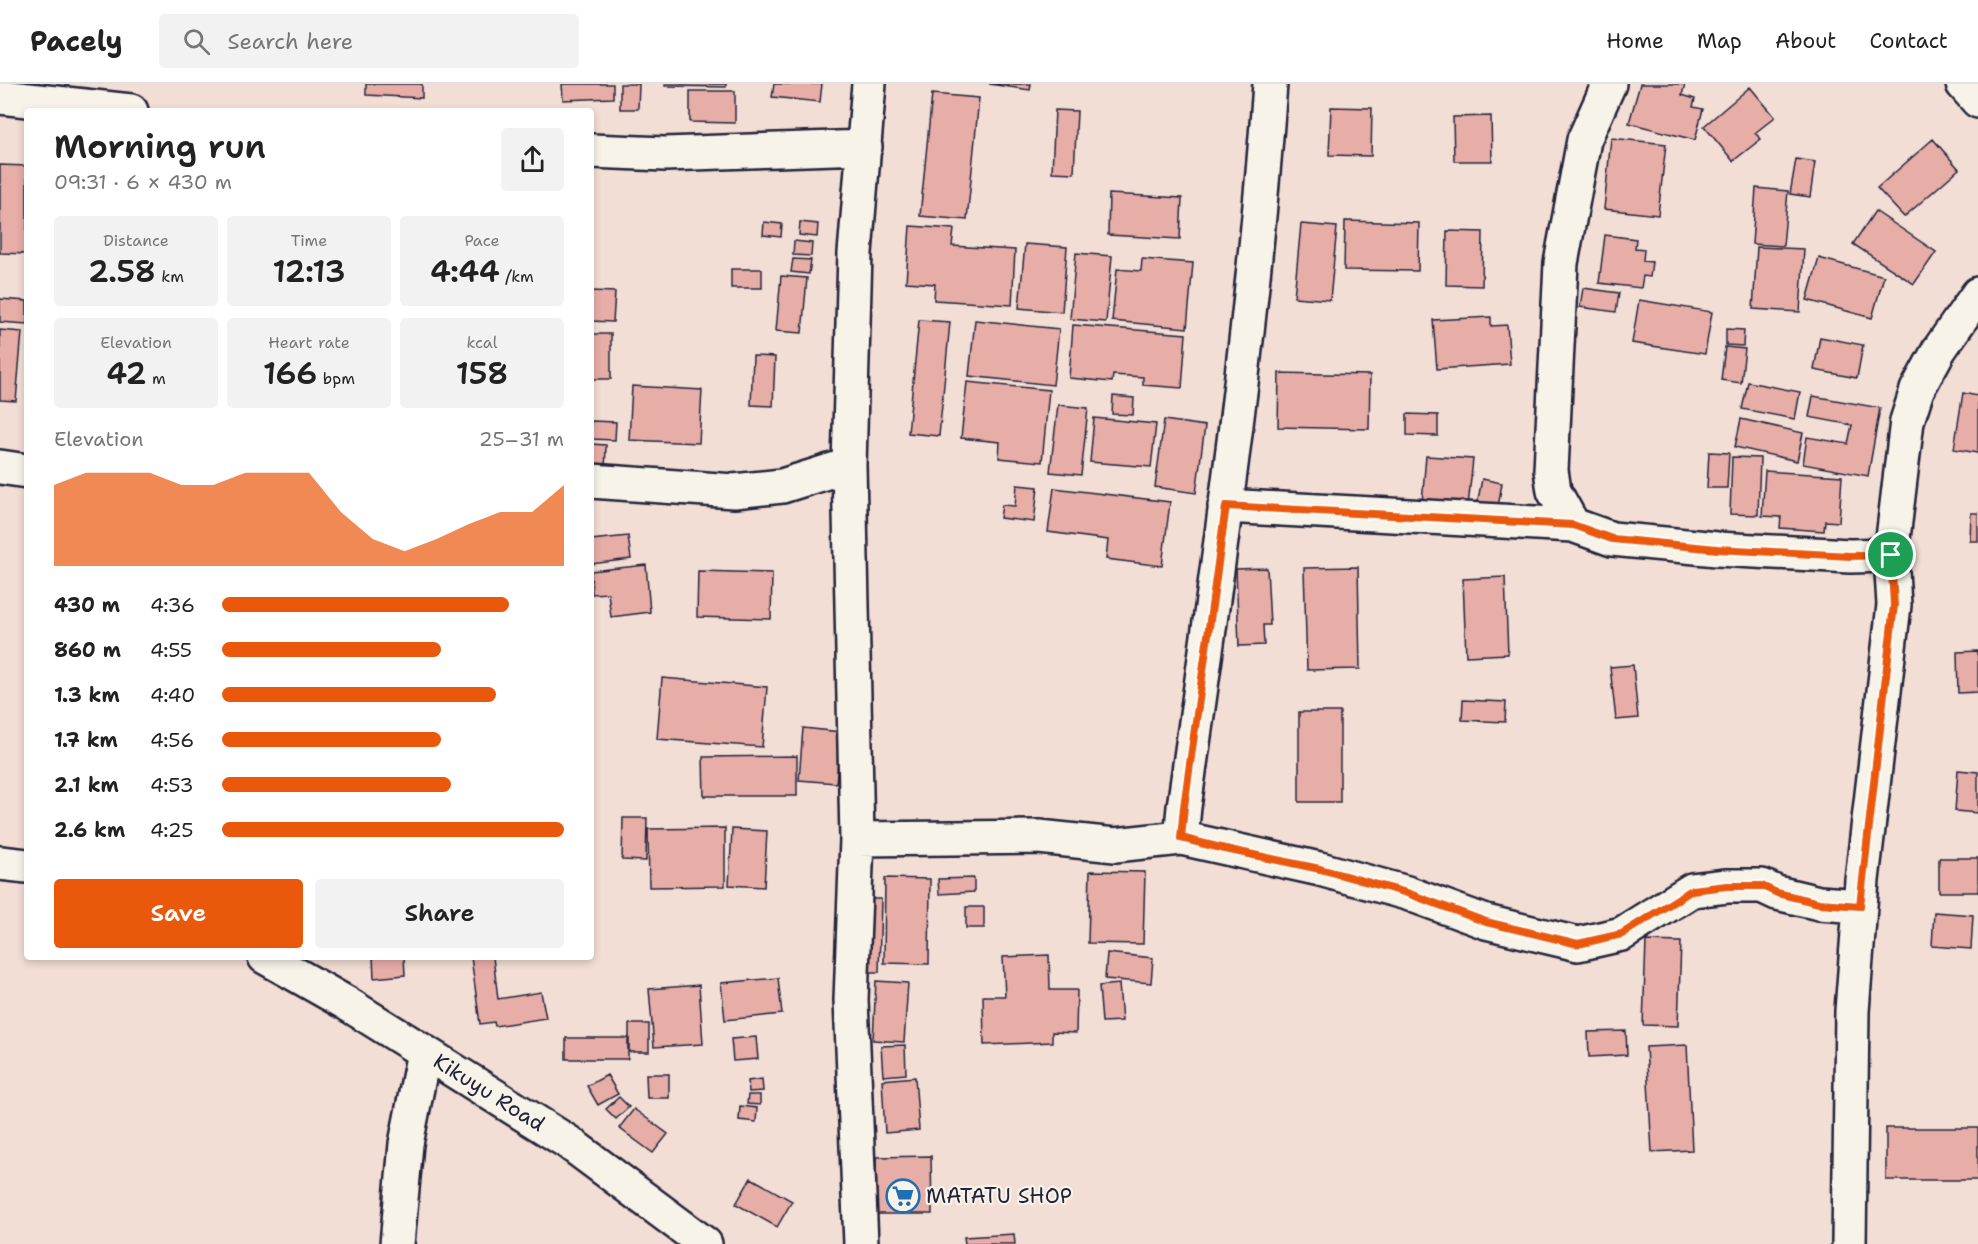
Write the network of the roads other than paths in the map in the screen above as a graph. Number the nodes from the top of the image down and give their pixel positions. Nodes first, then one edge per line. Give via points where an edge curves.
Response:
1 (869, 84) edge
2 (1270, 84) edge
3 (1609, 84) edge
4 (1963, 84) edge
5 (0, 98) edge
6 (1978, 101) edge
7 (101, 108) edge
8 (865, 147) junction
9 (594, 151) edge
10 (1978, 294) edge
11 (849, 465) junction
12 (0, 467) edge
13 (24, 471) edge
14 (594, 481) edge
15 (1226, 506) junction
16 (1573, 525) junction
17 (1891, 555) junction
18 (1181, 838) junction
19 (857, 839) junction
20 (1860, 906) junction
21 (270, 960) edge
22 (424, 1052) junction
23 (397, 1244) edge
24 (705, 1244) edge
25 (861, 1244) edge
26 (1849, 1244) edge

1 - 8 street
2 - 15 street via 1256,255
3 - 16 street via 1584,140 1561,263 1551,470 1554,490
4 - 6 street
5 - 7 street
8 - 9 street via 665,154
8 - 11 street via 855,253
10 - 17 street via 1917,390 1907,421
11 - 14 street via 782,486 734,491
11 - 19 street
12 - 13 street
15 - 16 street
15 - 18 street
16 - 17 street via 1612,539 1717,549
17 - 20 street via 1894,605
18 - 19 street via 1115,846 1039,837
18 - 20 street via 1320,869 1407,893 1486,922 1578,944 1622,934 1692,890 1762,886 1819,903
19 - 25 street via 851,1000
20 - 26 street via 1852,1011
21 - 22 street, Kikuyu Road
22 - 23 street via 406,1144
22 - 24 street, Kikuyu Road via 568,1142

